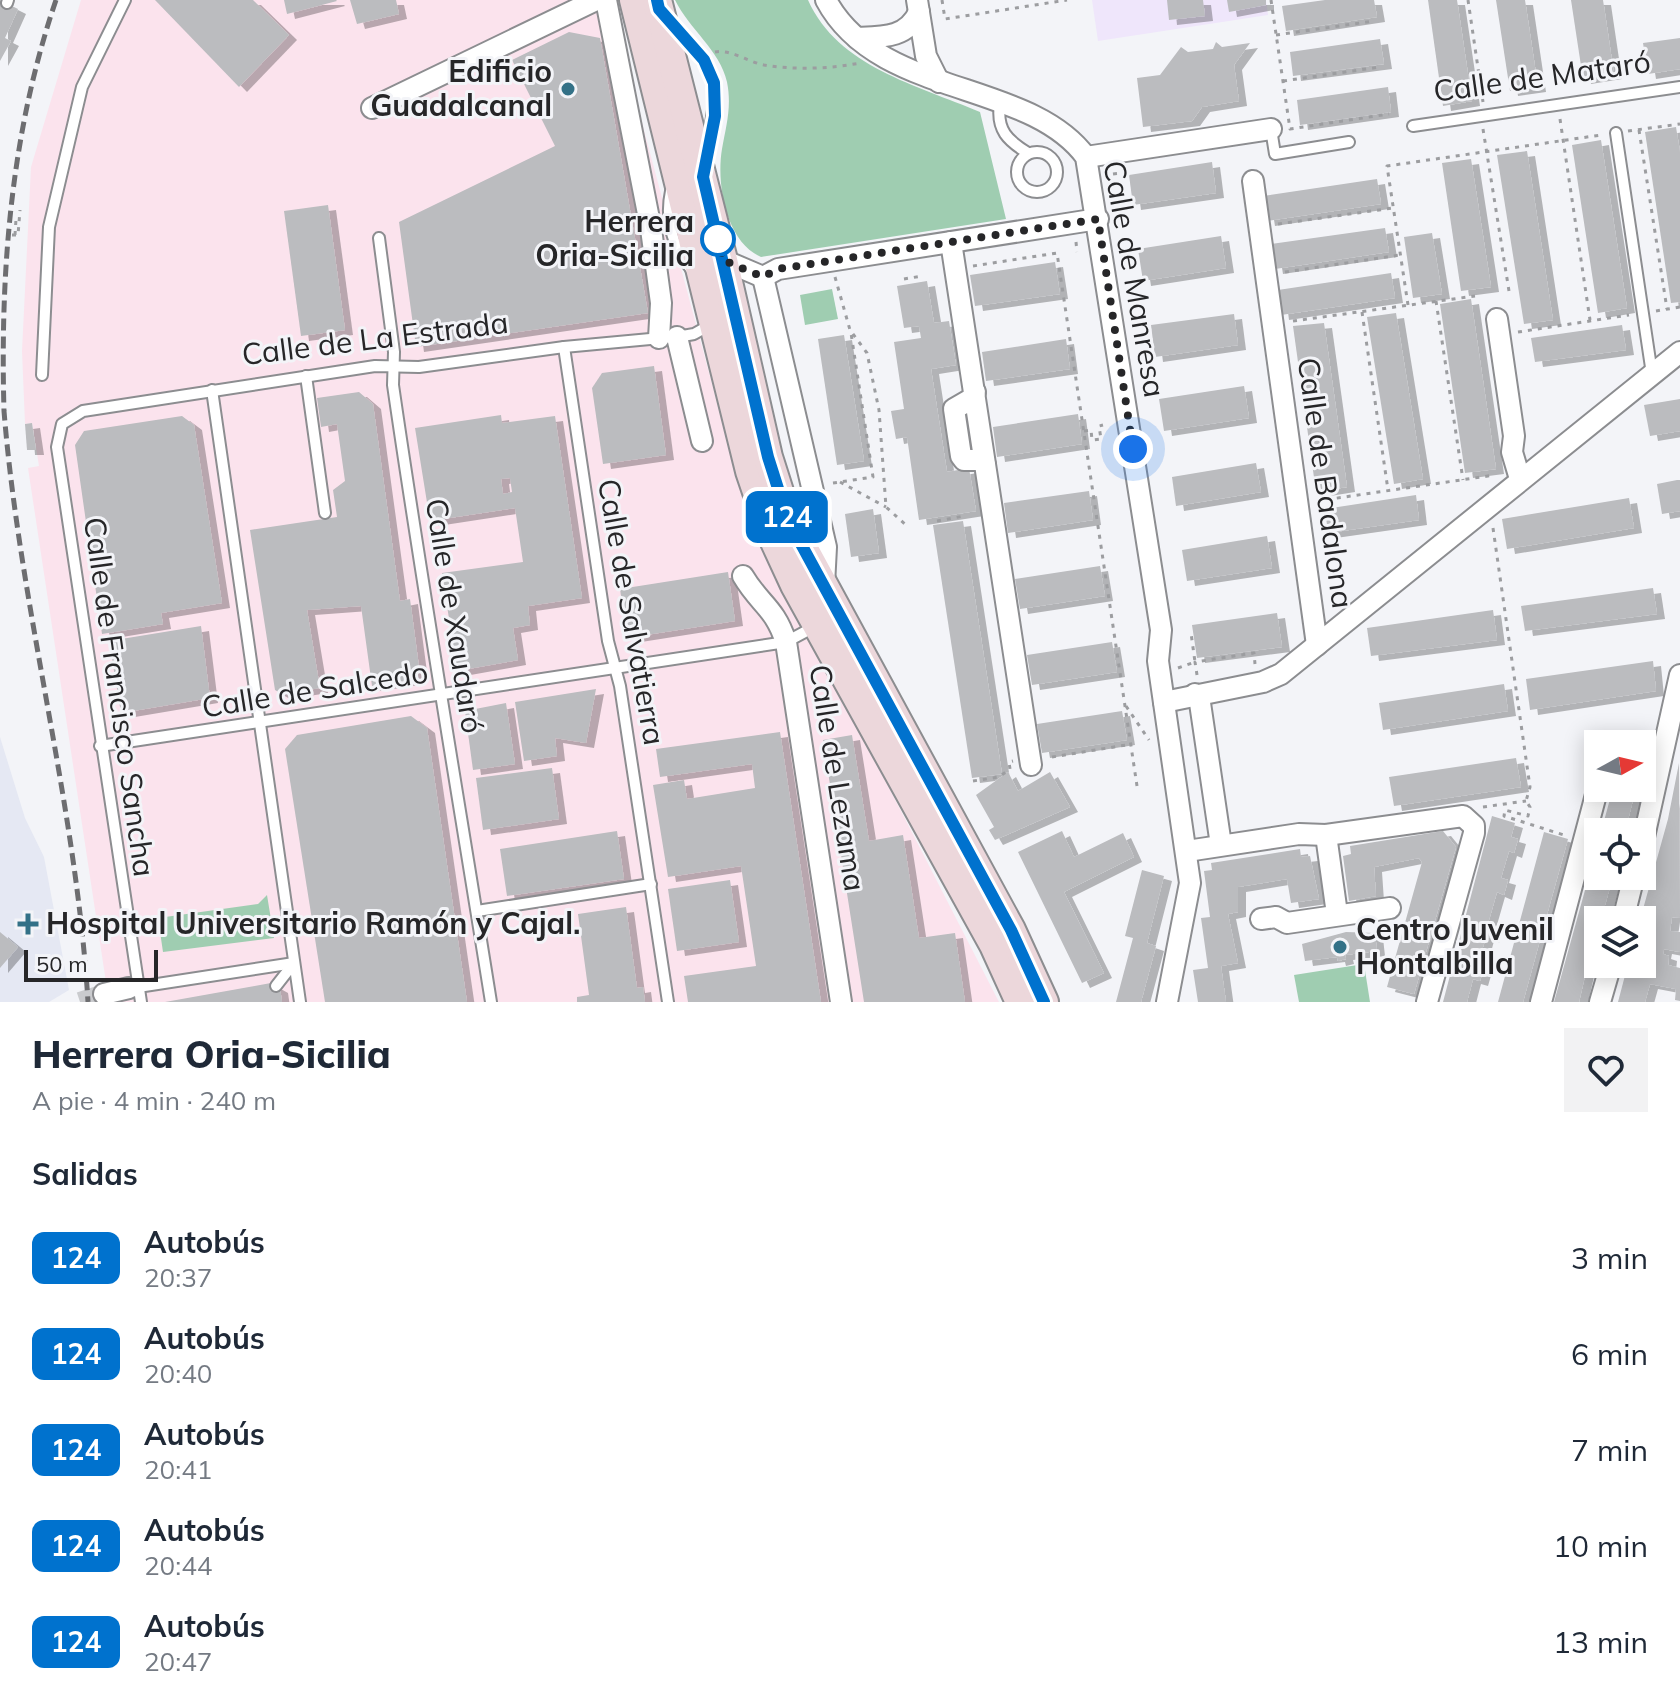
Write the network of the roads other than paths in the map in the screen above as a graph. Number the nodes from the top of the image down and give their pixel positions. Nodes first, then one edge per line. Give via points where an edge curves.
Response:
1 (125, 0) edge
2 (596, 0) edge
3 (606, 0) edge
4 (826, 0) edge
5 (650, 3) edge
6 (918, 6) edge
7 (857, 38) junction
8 (939, 82) junction
9 (1680, 87) edge
10 (1000, 104) junction
11 (372, 108) dead end
12 (1413, 126) dead end
13 (1271, 129) joint
14 (1616, 133) road end
15 (1349, 142) dead end
16 (1028, 153) junction
17 (1086, 157) junction
18 (1253, 181) dead end
19 (1098, 219) junction
20 (379, 238) dead end
21 (951, 242) junction
22 (723, 260) junction
23 (763, 277) junction
24 (1497, 319) dead end
25 (715, 323) junction
26 (668, 338) junction
27 (564, 347) junction
28 (1680, 352) edge
29 (394, 366) junction
30 (1652, 374) junction
31 (42, 375) dead end
32 (306, 376) junction
33 (212, 390) junction
34 (83, 411) joint
35 (702, 441) dead end
36 (1511, 477) junction
37 (325, 513) dead end
38 (743, 576) dead end
39 (824, 591) junction
40 (817, 626) junction
41 (786, 642) junction
42 (1317, 645) junction
43 (615, 668) junction
44 (1680, 675) edge
45 (1197, 688) junction
46 (440, 696) junction
47 (1164, 702) junction
48 (258, 723) junction
49 (1665, 744) junction
50 (100, 746) junction
51 (1656, 747) edge
52 (1027, 762) road end
53 (1594, 802) edge
54 (1648, 818) edge
55 (1326, 835) junction
56 (1221, 845) junction
57 (1187, 851) junction
58 (651, 884) junction
59 (1390, 908) dead end
60 (477, 911) junction
61 (1337, 914) junction
62 (1261, 919) dead end
63 (294, 963) junction
64 (1607, 978) edge
65 (276, 986) dead end
66 (136, 992) edge
67 (104, 994) dead end
68 (300, 1002) edge
69 (491, 1002) edge
70 (668, 1002) edge
71 (841, 1002) edge
72 (1020, 1002) edge
73 (1044, 1002) edge
74 (1167, 1002) edge
75 (1427, 1002) edge
76 (1541, 1002) edge
77 (1600, 1002) edge

1 - 31 lane via 82,87 49,227
2 - 11 street
3 - 26 street
4 - 7 street, Calle de Manresa
5 - 22 main road
5 - 25 main road via 674,153
6 - 7 street via 907,30
6 - 8 street via 926,56
7 - 8 street, Calle de Manresa
8 - 10 street, Calle de Manresa
9 - 12 lane, Calle de Mataró
10 - 16 lane via 1004,137
10 - 17 street, Calle de Manresa via 1058,126
13 - 15 lane via 1275,154
13 - 17 street
14 - 30 lane
16 - 16 lane via 1041,152 1053,159 1056,178 1048,189 1036,192 1019,182 1019,162
17 - 19 street, Calle de Manresa
18 - 42 street, Calle de Badalona
19 - 21 street
19 - 47 street, Calle de Manresa via 1161,630 1158,661
20 - 29 lane, Calle de Xaudaró
21 - 23 street via 778,269
21 - 52 street
22 - 23 street
22 - 39 main road via 777,488 800,549
23 - 39 street via 826,547
24 - 36 street via 1514,436
25 - 26 lane, Calle de La Estrada via 694,334
25 - 40 main road via 759,502
26 - 27 lane, Calle de La Estrada
26 - 35 street
27 - 29 lane, Calle de La Estrada
27 - 43 lane, Calle de Salvatierra
28 - 30 street, Calle de Badalona
29 - 32 lane, Calle de La Estrada
29 - 46 lane, Calle de Xaudaró
30 - 36 street, Calle de Badalona
32 - 33 lane, Calle de La Estrada
32 - 37 lane
33 - 34 lane, Calle de La Estrada
33 - 48 lane
34 - 50 lane, Calle de Francisco Sancha via 62,424 57,447
36 - 42 street, Calle de Badalona
38 - 41 street, Calle de Lezama via 753,593 773,609
39 - 40 street
39 - 73 main road via 1011,930
40 - 41 lane, Calle de Salcedo
40 - 72 main road via 994,945
41 - 43 lane, Calle de Salcedo
41 - 71 street, Calle de Lezama
42 - 45 street, Calle de Badalona via 1263,682
43 - 46 lane, Calle de Salcedo
43 - 58 lane, Calle de Salvatierra
44 - 49 street
45 - 47 street, Calle de Badalona
45 - 56 street
46 - 48 lane, Calle de Salcedo
46 - 60 lane, Calle de Xaudaró
47 - 57 street, Calle de Manresa
48 - 50 lane, Calle de Salcedo
48 - 63 lane
49 - 51 street
49 - 54 street
50 - 66 lane, Calle de Francisco Sancha
53 - 76 street
55 - 56 street
55 - 61 street
55 - 75 street via 1456,816 1474,826
56 - 57 street
57 - 74 street, Calle de Manresa via 1190,883
58 - 60 lane
58 - 70 lane, Calle de Salvatierra
59 - 61 street
60 - 69 lane, Calle de Xaudaró
61 - 62 street via 1287,923 1276,917
63 - 65 lane
63 - 66 lane
63 - 68 lane
64 - 77 street
66 - 67 street

